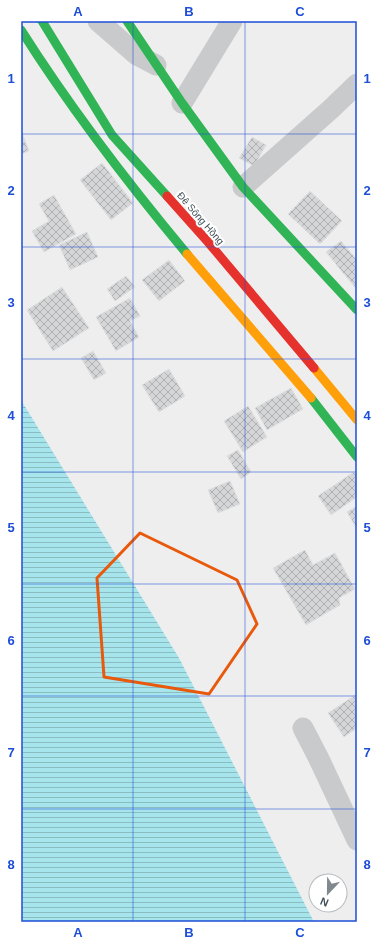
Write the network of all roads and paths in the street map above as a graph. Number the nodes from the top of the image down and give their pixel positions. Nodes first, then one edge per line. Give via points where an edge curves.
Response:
1 (42, 21) edge
2 (98, 21) edge
3 (127, 21) edge
4 (232, 21) edge
5 (21, 30) edge
6 (156, 65) junction
7 (357, 84) edge
8 (182, 103) junction
9 (243, 187) junction
10 (357, 310) edge
11 (357, 420) edge
12 (357, 457) edge
13 (303, 728) dead end
14 (357, 840) edge

1 - 11 street, Đê Sông Hồng via 112,134 208,242
2 - 6 street via 137,55
3 - 6 street
4 - 8 street
5 - 12 street via 47,73 100,147
6 - 8 street
7 - 9 street
8 - 9 street
9 - 10 street
13 - 14 street

